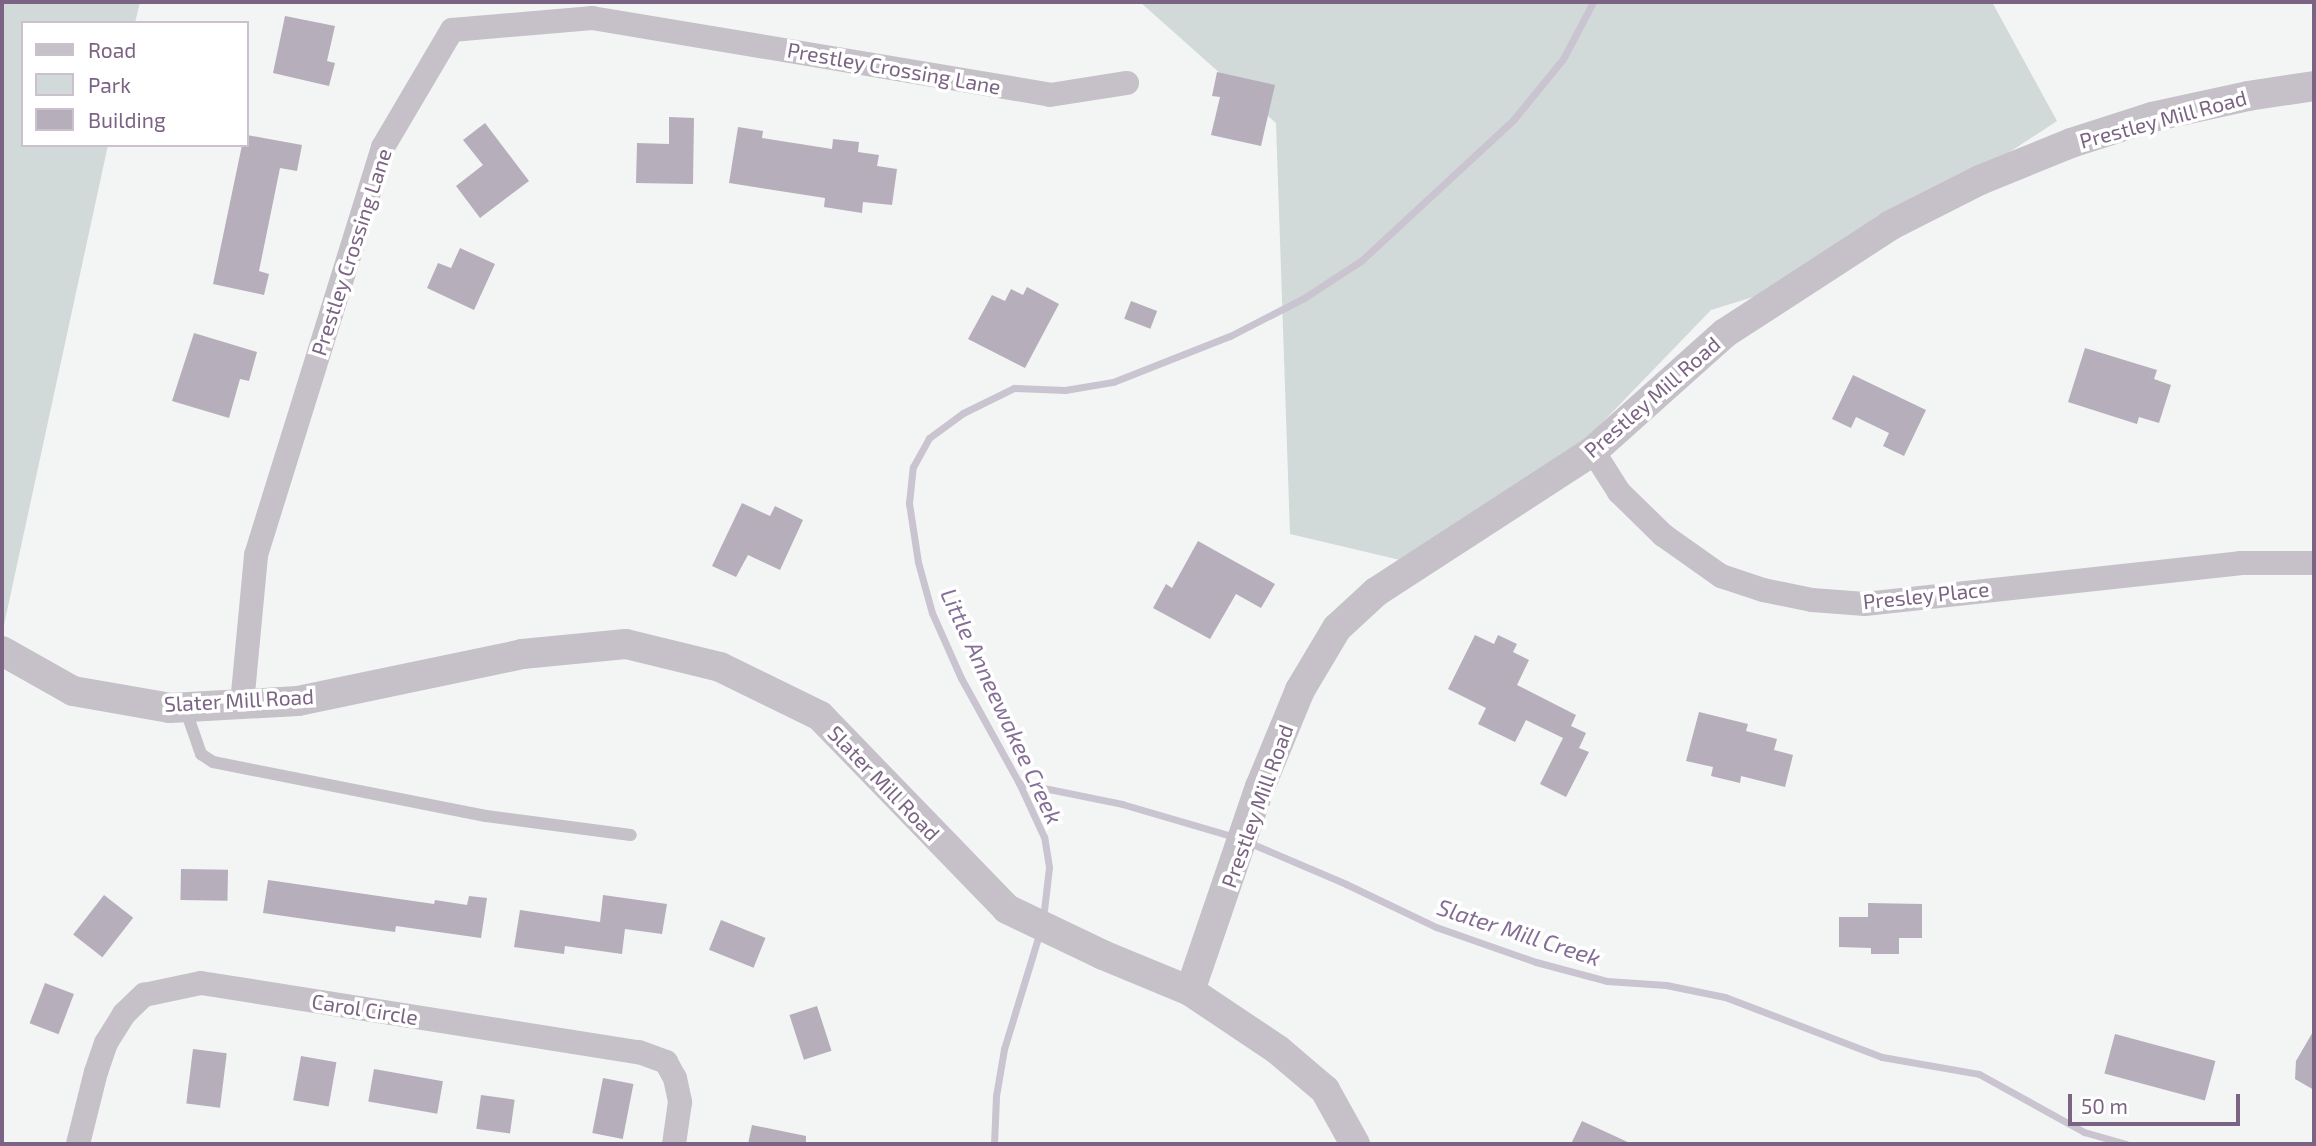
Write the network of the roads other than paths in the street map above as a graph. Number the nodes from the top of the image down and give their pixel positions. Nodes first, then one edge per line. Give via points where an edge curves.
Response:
1 (1127, 83) dead end
2 (2314, 86) edge
3 (1593, 451) junction
4 (2314, 563) edge
5 (2, 651) edge
6 (242, 704) junction
7 (185, 708) junction
8 (631, 835) dead end
9 (1190, 991) junction
10 (78, 1144) edge
11 (674, 1144) edge
12 (1355, 1144) edge

1 - 6 street, Prestley Crossing Lane via 1050,94 592,18 452,30 383,147 374,173 256,555
2 - 3 street, Prestley Mill Road via 2152,117 2071,143 1980,180 1891,225 1725,333
3 - 4 street, Presley Place via 1619,492 1654,527 1721,576 1812,600 1865,604 2239,563
3 - 9 street, Prestley Mill Road via 1376,592 1337,628 1300,690 1260,787
5 - 7 street, Slater Mill Road via 73,691
6 - 7 street, Slater Mill Road
6 - 9 street, Slater Mill Road via 298,701 522,654 626,644 720,667 820,716 1007,909
7 - 8 lane via 201,754 213,762 486,816
9 - 12 street, Slater Mill Road via 1278,1050 1325,1090
10 - 11 street, Carol Circle via 106,1043 124,1014 144,995 201,983 639,1052 666,1062 675,1078 680,1102

